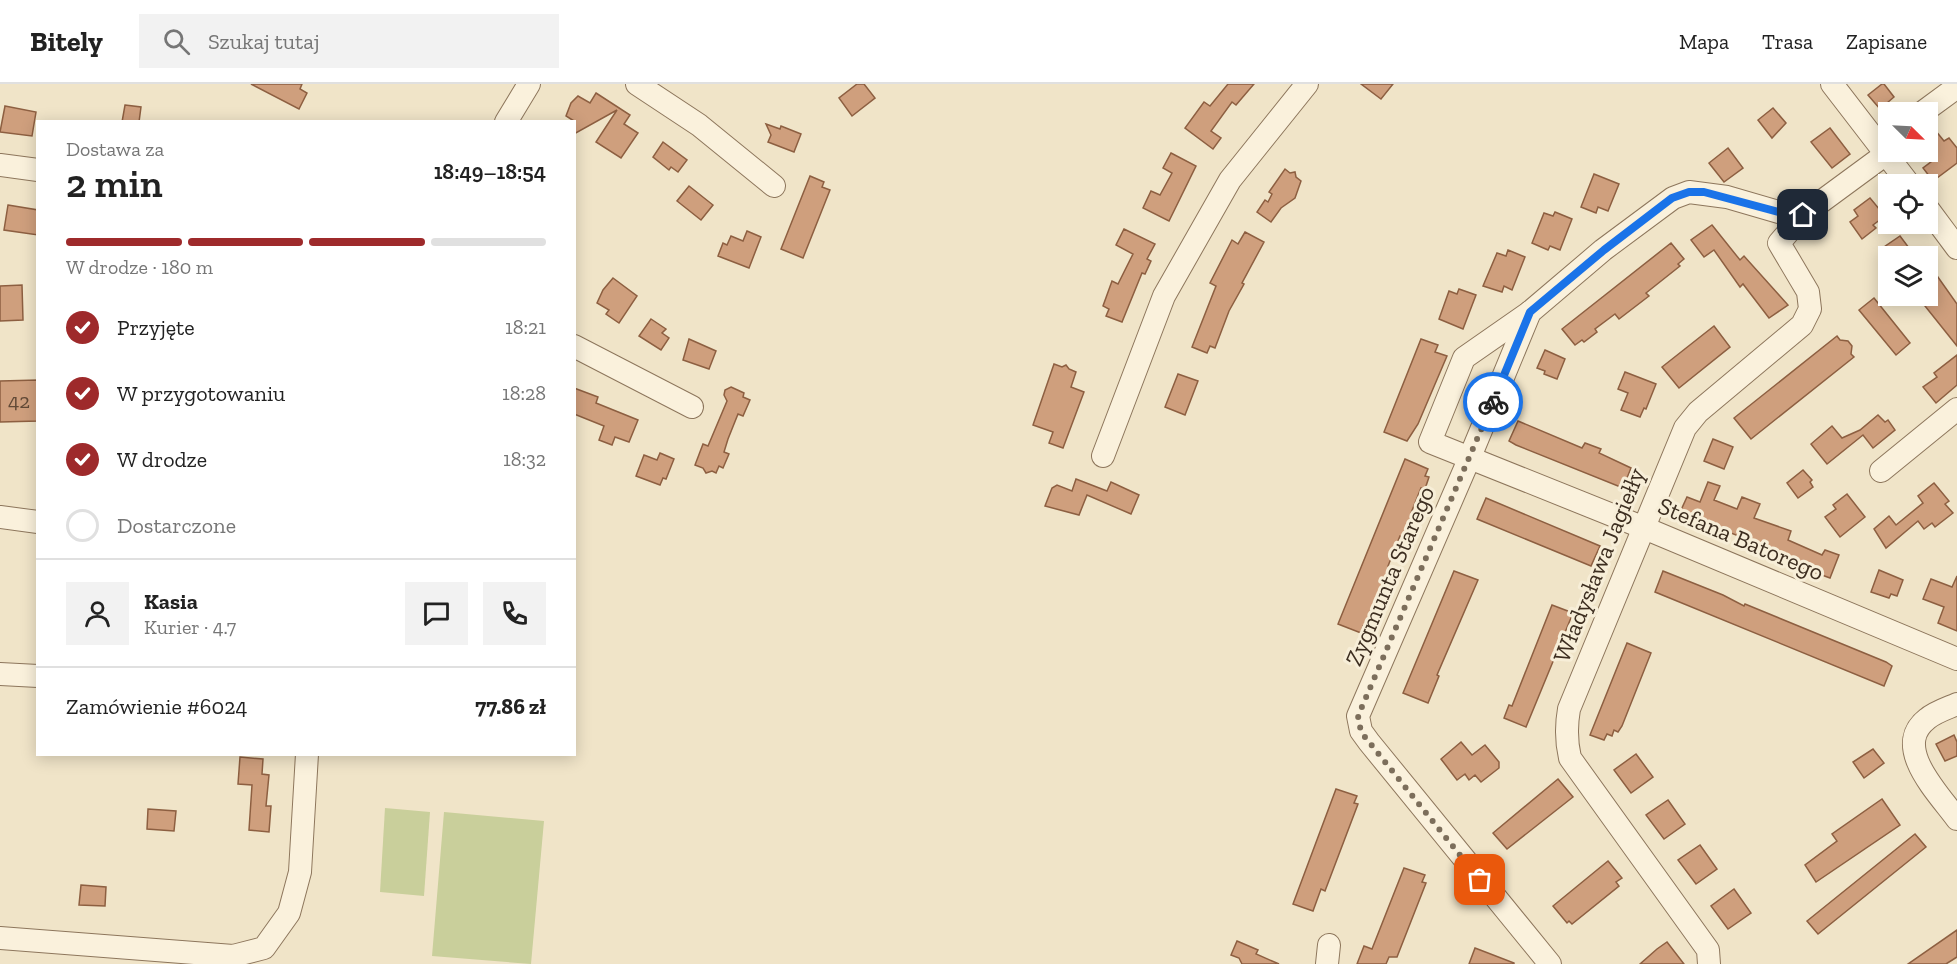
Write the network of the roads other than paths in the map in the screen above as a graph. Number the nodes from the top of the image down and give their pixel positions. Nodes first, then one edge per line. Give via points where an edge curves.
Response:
1 (529, 84) edge
2 (637, 84) edge
3 (1307, 84) edge
4 (1832, 84) edge
5 (1957, 87) edge
6 (1937, 102) edge
7 (507, 120) edge
8 (1878, 137) edge
9 (1878, 151) edge
10 (0, 165) edge
11 (36, 170) edge
12 (774, 186) dead end
13 (1803, 215) junction
14 (1938, 222) edge
15 (1957, 248) edge
16 (1530, 312) junction
17 (576, 347) edge
18 (692, 407) dead end
19 (1957, 409) edge
20 (1103, 456) dead end
21 (1470, 457) junction
22 (1881, 471) dead end
23 (0, 517) edge
24 (36, 522) edge
25 (1642, 527) junction
26 (1957, 659) edge
27 (0, 674) edge
28 (36, 676) edge
29 (1957, 704) edge
30 (307, 756) edge
31 (1957, 819) edge
32 (0, 938) edge
33 (1550, 964) edge
34 (1709, 964) edge

1 - 7 street
2 - 12 street via 699,125
3 - 20 street via 1230,180 1164,296
4 - 8 street
5 - 6 street
9 - 13 street
10 - 11 street
13 - 16 street, Zygmunta Starego via 1689,192 1672,198
13 - 25 street, Władysława Jagiełły via 1779,243 1808,292 1810,309 1802,325 1698,412 1685,428
14 - 15 street
16 - 21 street, Zygmunta Starego
16 - 21 street, Zygmunta Starego via 1464,358 1430,442
17 - 18 street
19 - 22 street
21 - 25 street, Stefana Batorego
21 - 33 street, Zygmunta Starego via 1358,716 1361,732
23 - 24 street
25 - 26 street, Stefana Batorego
25 - 34 street, Władysława Jagiełły via 1569,709 1566,741 1570,758 1707,950
27 - 28 street
29 - 31 street via 1928,718 1919,728 1912,748 1916,762
30 - 32 street via 300,872 289,913 264,948 233,956

